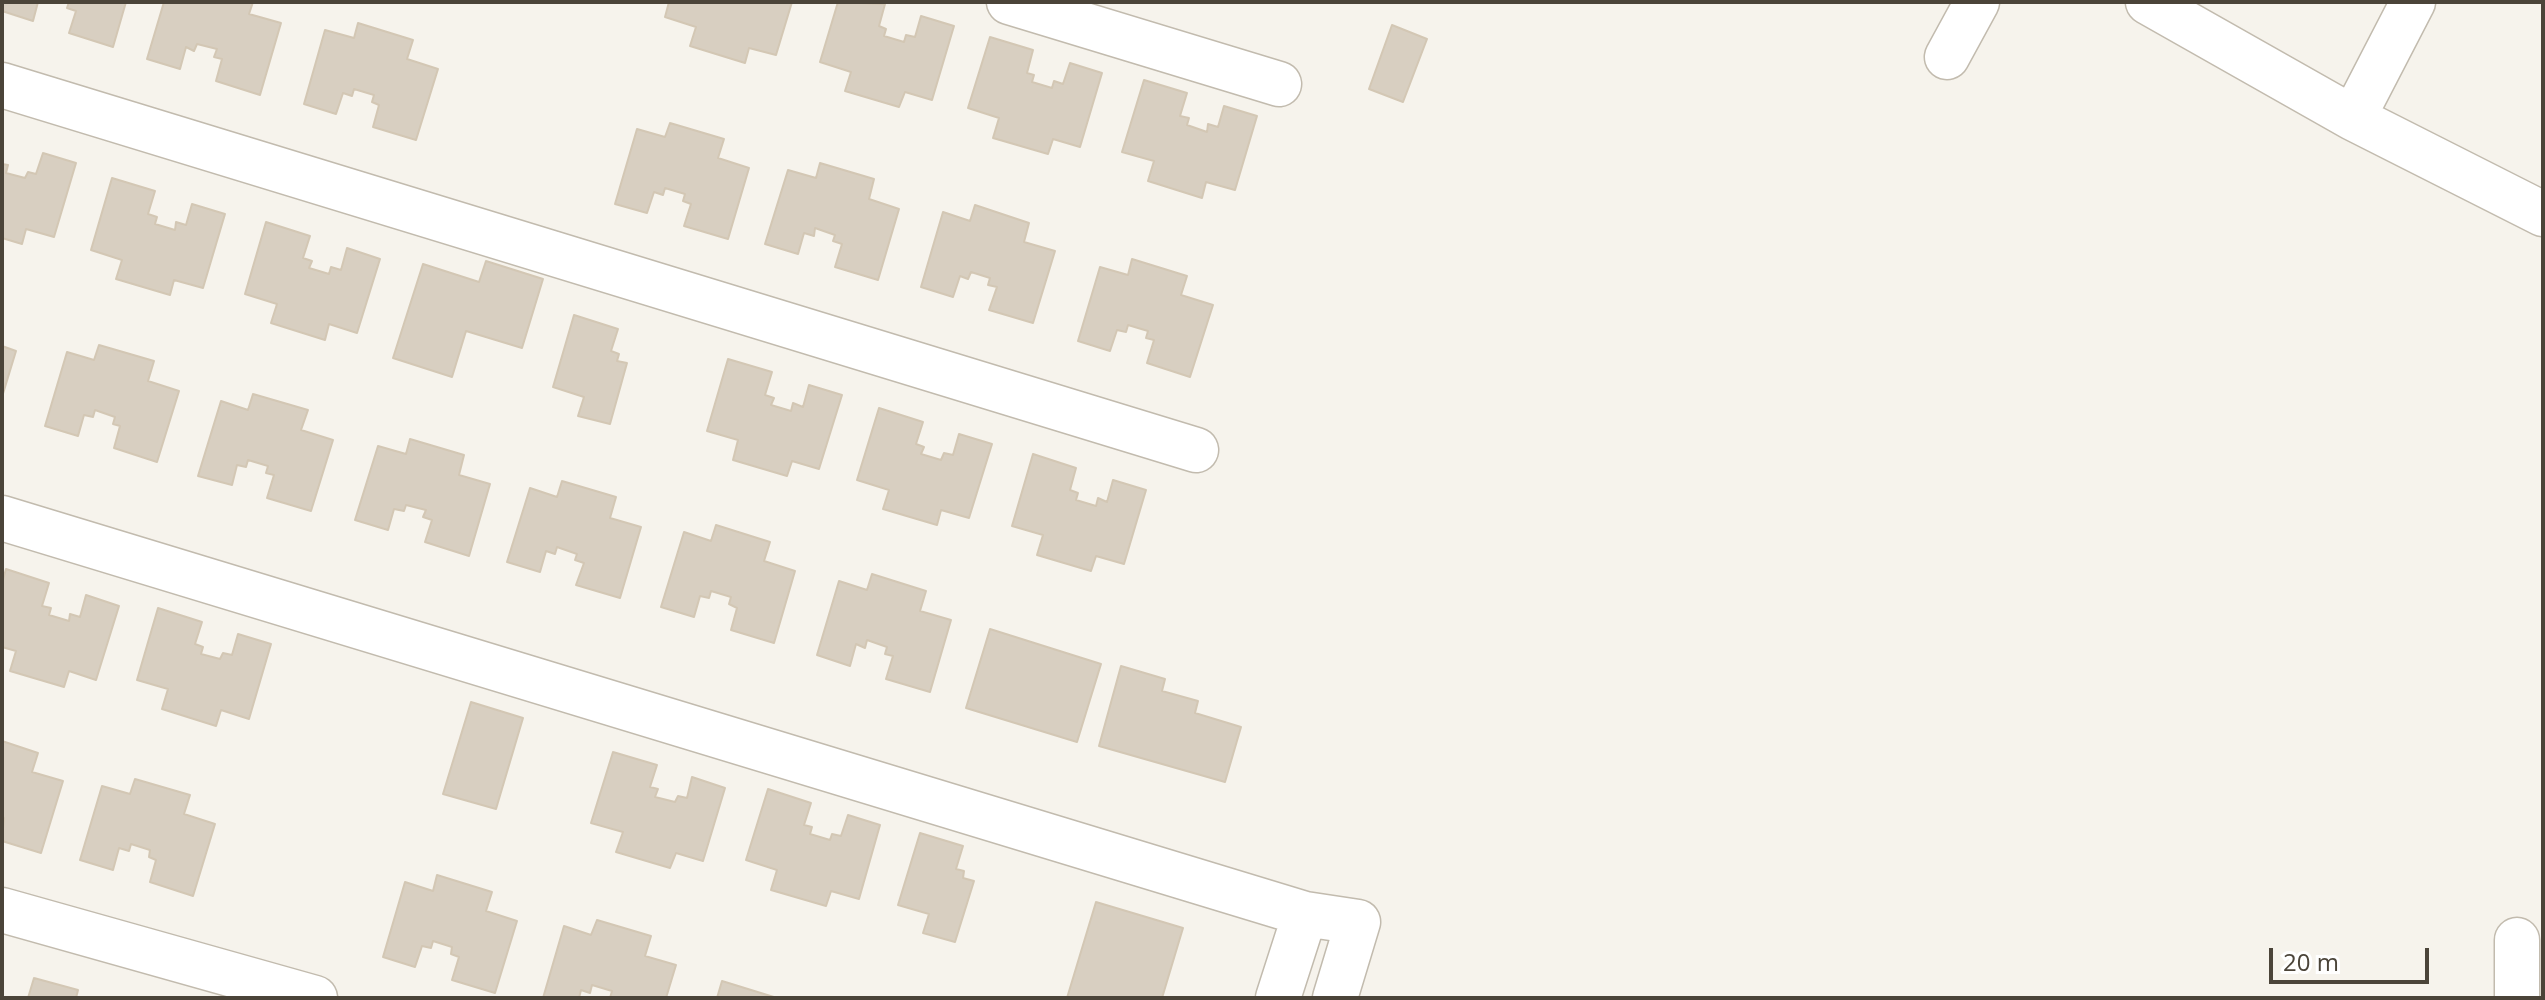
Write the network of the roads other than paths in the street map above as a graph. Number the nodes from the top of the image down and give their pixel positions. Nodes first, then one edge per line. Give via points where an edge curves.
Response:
1 (1009, 2) edge
2 (1977, 2) edge
3 (2148, 2) edge
4 (2413, 2) edge
5 (1947, 57) dead end
6 (1279, 84) dead end
7 (2, 85) edge
8 (2353, 118) junction
9 (2543, 214) edge
10 (1196, 450) dead end
11 (2, 518) edge
12 (2, 910) edge
13 (1305, 914) junction
14 (2517, 940) dead end
15 (315, 998) edge
16 (1278, 998) edge
17 (1335, 998) edge
18 (2517, 998) edge

1 - 6 street
2 - 5 street
3 - 8 street
4 - 8 street
7 - 10 street
8 - 9 street
11 - 13 street
12 - 15 street
13 - 16 street
13 - 17 street via 1358,922
14 - 18 street

